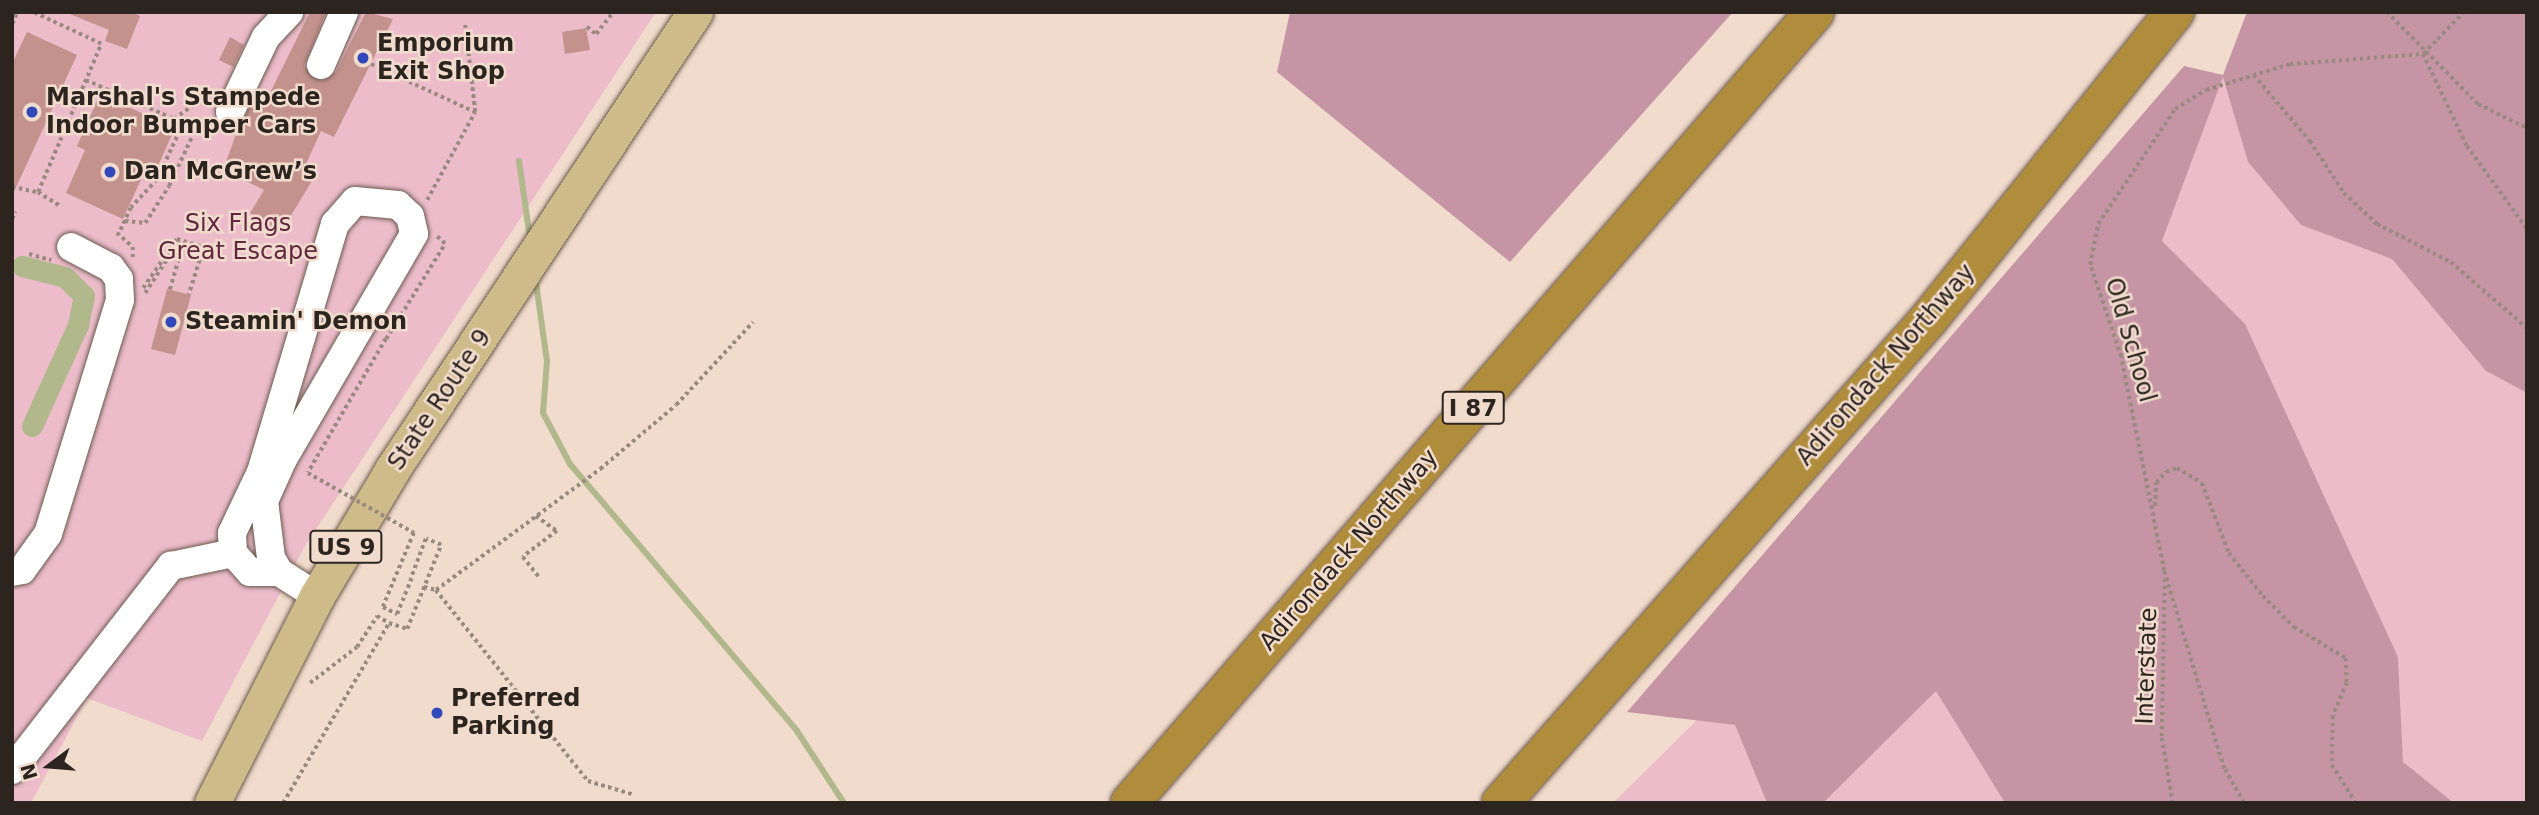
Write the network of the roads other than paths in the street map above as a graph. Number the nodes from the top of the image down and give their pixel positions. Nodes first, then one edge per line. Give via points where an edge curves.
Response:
1 (289, 12) edge
2 (344, 12) edge
3 (695, 12) edge
4 (1815, 12) edge
5 (2175, 12) edge
6 (321, 65) dead end
7 (230, 112) dead end
8 (64, 254) road end
9 (233, 553) junction
10 (12, 572) edge
11 (279, 572) junction
12 (317, 596) junction
13 (12, 770) edge
14 (212, 803) edge
15 (1130, 803) edge
16 (1501, 803) edge

1 - 7 lane via 266,37
2 - 6 lane
3 - 12 main road, State Route 9 / US 9
4 - 15 highway, Adirondack Northway / I 87
5 - 16 highway, Adirondack Northway via 1928,320
8 - 10 lane via 111,268 120,300 48,534 22,570
9 - 11 lane via 250,572
9 - 11 lane via 232,533 261,472 335,224 355,201 398,205 410,216 414,234 283,459 264,501 263,530
9 - 13 lane via 170,566
11 - 12 lane
12 - 14 main road, State Route 9 / US 9

